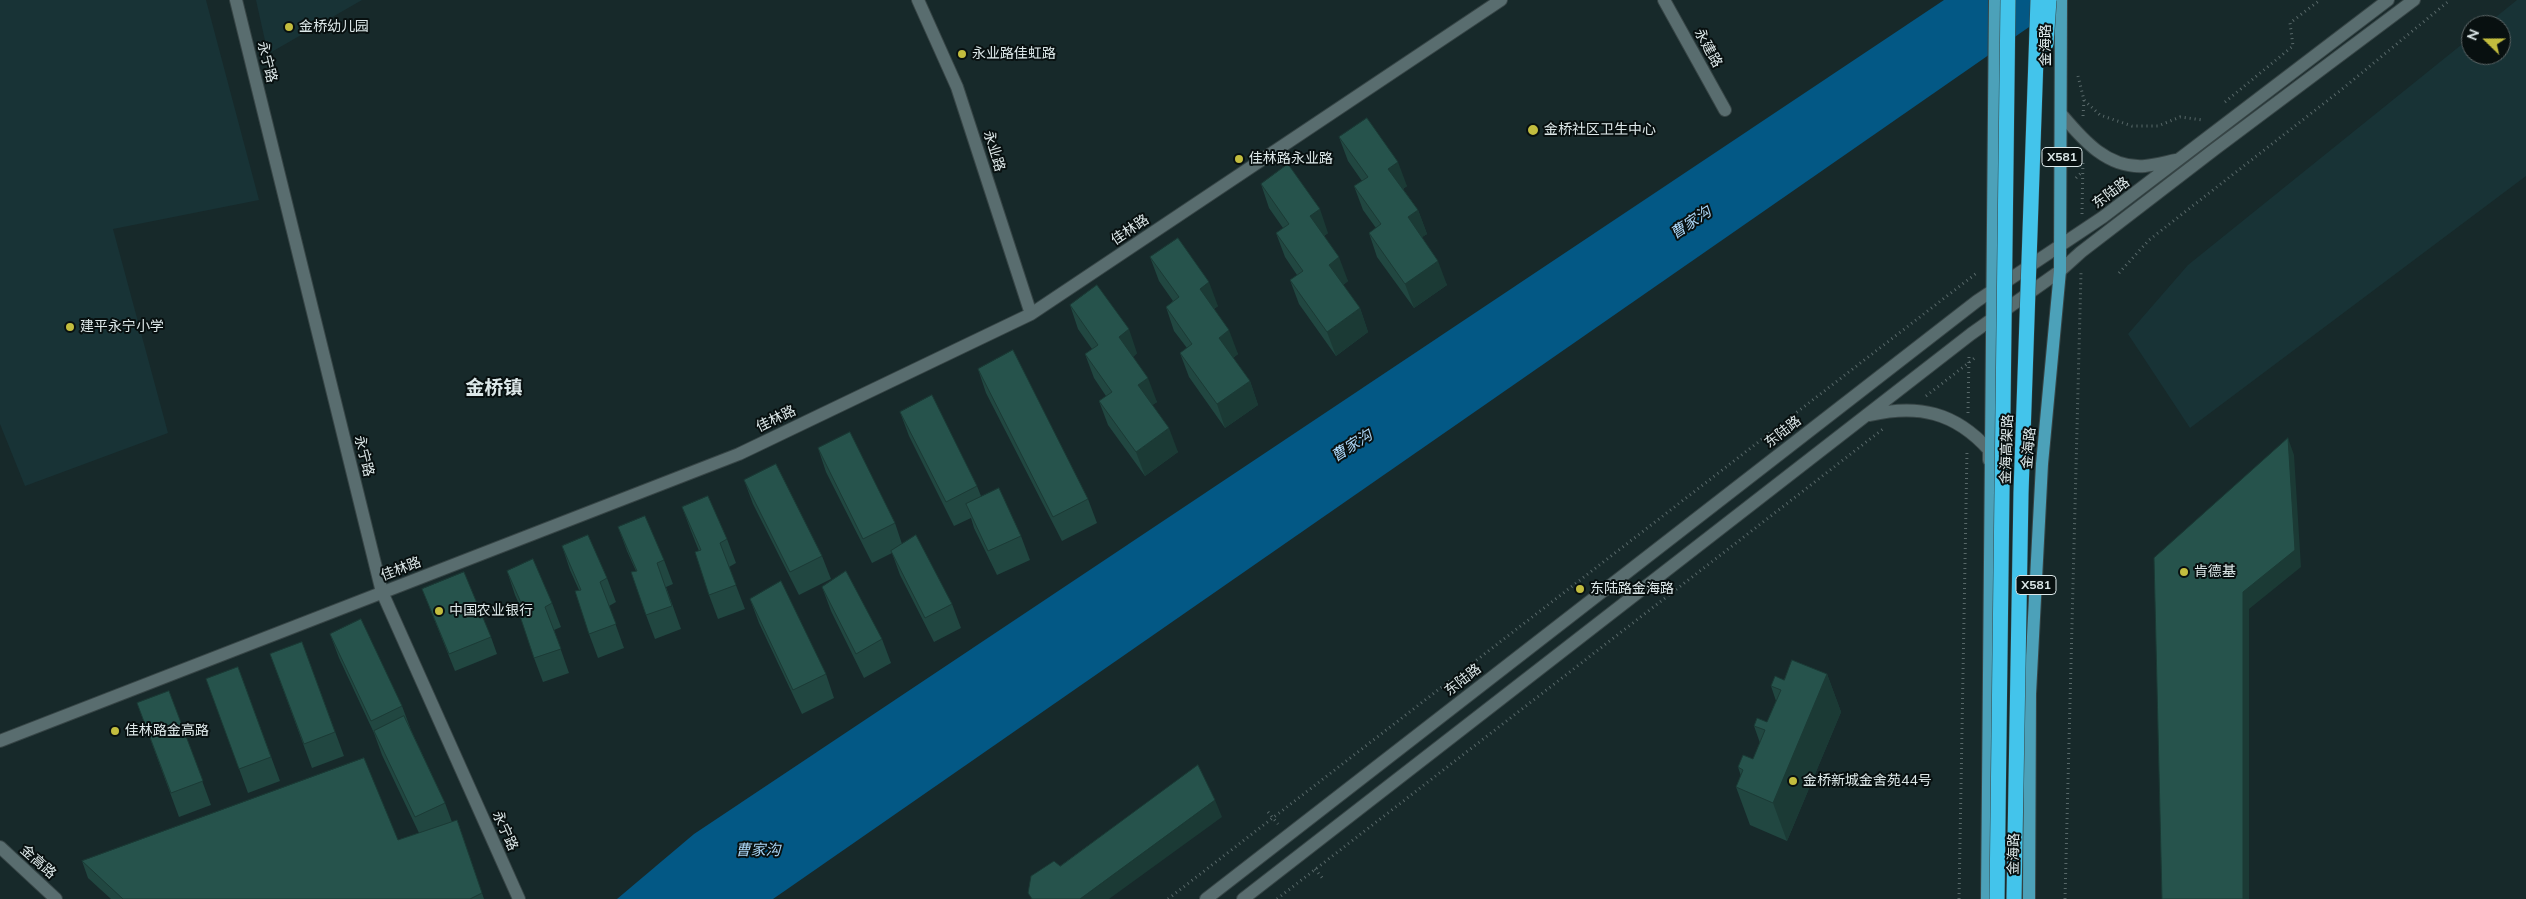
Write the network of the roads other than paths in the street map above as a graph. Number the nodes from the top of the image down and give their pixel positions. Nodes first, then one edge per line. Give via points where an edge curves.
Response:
1 (236, 0) edge
2 (918, 0) edge
3 (1501, 0) edge
4 (1664, 0) edge
5 (1995, 0) edge
6 (2008, 0) edge
7 (2038, 0) edge
8 (2049, 0) edge
9 (2061, 0) edge
10 (2388, 0) edge
11 (2414, 0) edge
12 (1725, 110) dead end
13 (2062, 114) junction
14 (2181, 159) junction
15 (2059, 246) junction
16 (2060, 271) junction
17 (1992, 291) junction
18 (1031, 314) junction
19 (1992, 319) junction
20 (1865, 416) junction
21 (1989, 489) junction
22 (2022, 490) junction
23 (382, 592) junction
24 (0, 741) edge
25 (0, 847) edge
26 (56, 899) edge
27 (519, 899) edge
28 (1206, 899) edge
29 (1243, 899) edge
30 (1987, 899) edge
31 (1997, 899) edge
32 (2014, 899) edge
33 (2028, 899) edge

1 - 23 main road, 永宁路
2 - 18 main road, 永业路 via 957,87
3 - 18 main road, 佳林路
4 - 12 main road, 永建路
5 - 17 main road, 金海路
6 - 31 highway, 金海高架路, bridge
7 - 22 highway, 金海高架路, bridge
8 - 22 highway, bridge
9 - 13 main road, 金海路 / X581
10 - 14 main road, 东陆路
11 - 16 main road, 东陆路
13 - 14 main road via 2083,140 2103,155 2130,165 2144,166
13 - 15 main road, 金海路 / X581
14 - 15 main road, 东陆路
15 - 16 main road, 金海路 / X581
15 - 17 main road, 东陆路
16 - 19 main road, 东陆路
16 - 33 main road, 金海路 / X581 via 2042,464 2030,694
17 - 19 main road, 金海路
17 - 28 main road, 东陆路
18 - 23 main road, 佳林路 via 739,454
19 - 20 main road, 东陆路
19 - 21 main road, 金海路
20 - 21 main road via 1909,409 1938,414 1967,430 1988,450
20 - 29 main road, 东陆路
21 - 30 main road, 金海路
22 - 32 highway, 金海高架路, bridge
23 - 24 main road, 佳林路
23 - 27 main road, 永宁路
25 - 26 main road, 金高路

